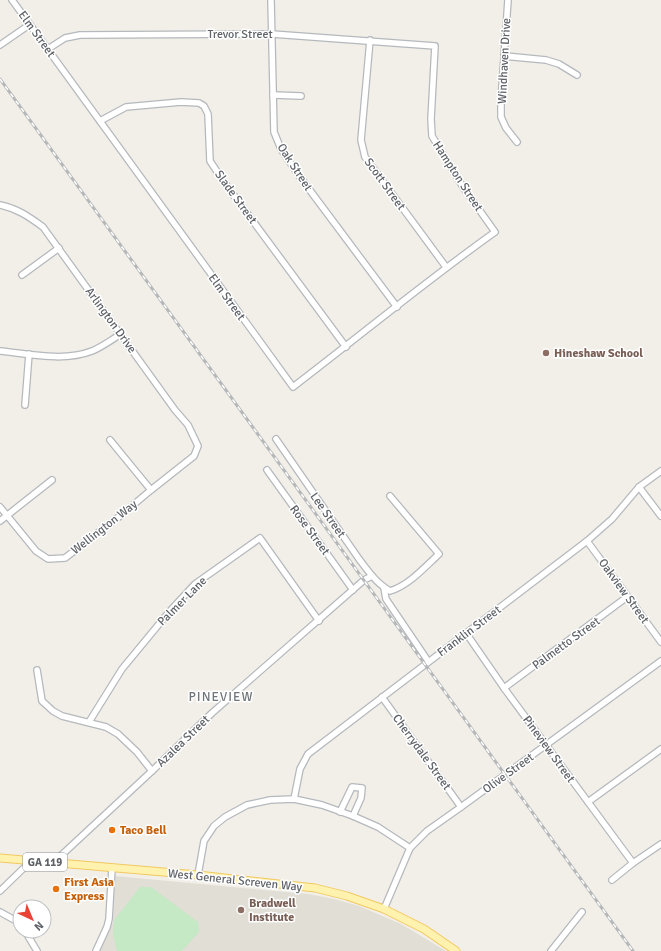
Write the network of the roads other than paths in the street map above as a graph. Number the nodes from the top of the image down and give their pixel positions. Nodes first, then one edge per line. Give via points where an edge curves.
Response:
1 (12, 0) edge
2 (272, 0) edge
3 (508, 0) edge
4 (29, 25) junction
5 (272, 34) junction
6 (370, 40) junction
7 (0, 45) edge
8 (435, 46) joint
9 (48, 49) junction
10 (504, 56) junction
11 (577, 75) dead end
12 (273, 95) junction
13 (301, 96) dead end
14 (100, 121) junction
15 (516, 142) dead end
16 (0, 205) edge
17 (495, 232) joint
18 (59, 248) junction
19 (446, 267) junction
20 (22, 275) dead end
21 (397, 307) junction
22 (121, 334) junction
23 (346, 347) junction
24 (0, 351) edge
25 (29, 354) junction
26 (25, 405) dead end
27 (276, 439) dead end
28 (110, 440) dead end
29 (194, 456) joint
30 (267, 470) dead end
31 (661, 471) edge
32 (52, 480) dead end
33 (639, 487) junction
34 (151, 490) junction
35 (390, 496) dead end
36 (0, 507) edge
37 (7, 516) junction
38 (661, 516) edge
39 (0, 521) edge
40 (587, 541) junction
41 (372, 576) junction
42 (384, 588) junction
43 (354, 590) junction
44 (628, 597) junction
45 (319, 621) junction
46 (466, 633) junction
47 (661, 642) edge
48 (428, 661) junction
49 (661, 661) edge
50 (37, 670) dead end
51 (504, 688) junction
52 (382, 697) junction
53 (89, 722) junction
54 (546, 744) junction
55 (661, 750) edge
56 (152, 771) junction
57 (294, 800) junction
58 (588, 802) junction
59 (462, 807) junction
60 (340, 812) junction
61 (353, 816) junction
62 (661, 844) edge
63 (410, 848) junction
64 (0, 858) edge
65 (31, 861) junction
66 (53, 863) junction
67 (633, 864) junction
68 (112, 868) junction
69 (198, 875) junction
70 (612, 880) dead end
71 (0, 891) edge
72 (384, 909) junction
73 (0, 912) edge
74 (582, 912) dead end
75 (12, 919) edge
76 (30, 939) edge
77 (37, 951) edge
78 (96, 951) edge
79 (456, 951) edge
80 (551, 951) edge

1 - 4 street, Elm Street
2 - 5 street, Oak Street
3 - 10 street, Windhaven Drive
4 - 7 street
4 - 9 street, Elm Street
5 - 6 street, Trevor Street
5 - 9 street, Trevor Street via 80,35 64,38
5 - 12 street, Oak Street
6 - 8 street, Trevor Street
6 - 19 street, Scott Street via 361,140 365,156
8 - 17 street, Hampton Street via 432,136 463,187
9 - 14 street, Elm Street
10 - 11 street via 546,60 559,64
10 - 15 street, Windhaven Drive via 501,117
12 - 13 street
12 - 21 street, Oak Street via 274,132 281,149
14 - 23 street, Elm Street via 293,387
14 - 23 street, Slade Street via 126,107 181,102 199,103 204,106 208,114 210,161
16 - 18 street, Arlington Drive via 14,208 29,216 43,227
17 - 19 street, Elm Street
18 - 20 street
18 - 22 street, Arlington Drive
19 - 21 street, Elm Street
21 - 23 street, Elm Street
22 - 25 street via 90,352 50,357
22 - 29 street, Arlington Drive via 175,410 188,424 198,446
24 - 25 street
25 - 26 street
27 - 41 street, Lee Street
28 - 34 street
29 - 34 street, Wellington Way
30 - 43 street, Rose Street
31 - 33 street, Franklin Street
32 - 37 street
33 - 38 street
33 - 40 street, Franklin Street via 612,519
34 - 37 street, Wellington Way via 65,558 48,559 36,551
35 - 42 street via 439,554 398,588 390,591
36 - 37 street, Wellington Way
37 - 39 street
40 - 44 street, Oakview Street
40 - 46 street, Franklin Street
41 - 42 street, Lee Street
41 - 43 street, Azalea Street
42 - 48 street, Lee Street via 386,599
43 - 45 street, Azalea Street
44 - 47 street, Oakview Street
44 - 51 street, Palmetto Street
45 - 53 street, Palmer Lane via 260,538 195,584 122,669
45 - 56 street, Azalea Street via 212,713
46 - 48 street, Franklin Street
46 - 51 street, Pineview Street
48 - 52 street, Franklin Street
49 - 54 street, Olive Street
50 - 53 street via 42,701 62,716
51 - 54 street, Pineview Street
52 - 57 street, Franklin Street via 308,754 300,769
52 - 59 street, Cherrydale Street
53 - 56 street via 118,734
54 - 58 street, Pineview Street
54 - 59 street, Olive Street
55 - 58 street
56 - 66 street, Azalea Street
57 - 60 street via 322,805
57 - 69 street via 255,803 219,822 210,830 204,841
58 - 67 street, Pineview Street
59 - 63 street, Olive Street via 426,830
60 - 61 street
60 - 61 street via 352,787 362,788 361,798
61 - 63 street via 378,827
62 - 67 street
63 - 72 street, Olive Street
64 - 65 main road, West General Screven Way / GA 119
65 - 66 main road, West General Screven Way / GA 119
65 - 71 street
66 - 68 main road, West General Screven Way / GA 119
67 - 70 street
68 - 69 main road, West General Screven Way / GA 119
68 - 78 street via 109,919
69 - 72 main road, West General Screven Way / GA 119 via 315,888 352,897
72 - 79 main road, West General Screven Way / GA 119 via 424,929
73 - 75 street
74 - 80 street
76 - 77 street

